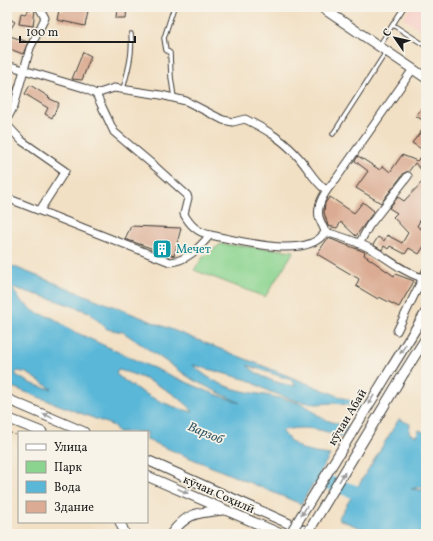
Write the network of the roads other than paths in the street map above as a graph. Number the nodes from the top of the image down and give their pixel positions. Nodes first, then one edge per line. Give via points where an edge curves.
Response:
1 (39, 7) edge
2 (174, 7) edge
3 (321, 7) edge
4 (404, 7) edge
5 (393, 25) junction
6 (130, 34) dead end
7 (426, 46) edge
8 (383, 49) junction
9 (7, 65) edge
10 (413, 69) junction
11 (25, 71) junction
12 (426, 78) edge
13 (123, 89) junction
14 (96, 94) junction
15 (174, 98) junction
16 (7, 119) edge
17 (7, 126) edge
18 (333, 134) dead end
19 (408, 176) dead end
20 (326, 190) junction
21 (7, 198) edge
22 (40, 210) junction
23 (325, 232) junction
24 (210, 235) junction
25 (359, 244) junction
26 (424, 275) edge
27 (426, 312) edge
28 (397, 331) dead end
29 (426, 338) edge
30 (7, 399) edge
31 (7, 418) edge
32 (40, 431) edge
33 (82, 431) edge
34 (148, 460) edge
35 (148, 476) edge
36 (223, 510) junction
37 (120, 523) edge
38 (125, 534) edge
39 (171, 534) edge
40 (281, 534) edge
41 (290, 534) edge
42 (307, 534) edge
43 (312, 534) edge

1 - 11 street via 45,18 30,48
2 - 15 lane via 164,38 166,50 170,53
3 - 8 main road
4 - 5 lane
5 - 7 lane
5 - 8 lane
6 - 13 lane via 130,65
8 - 10 main road
8 - 18 lane
9 - 11 street
10 - 12 main road
10 - 20 street
11 - 14 street via 84,88
11 - 16 street
13 - 14 street via 114,88
13 - 15 street
14 - 24 street via 114,132 187,195 184,214 188,222 201,233
15 - 20 street via 186,101 223,120 233,122 245,119 274,134
17 - 22 street via 22,141 65,171
19 - 25 street via 369,226
20 - 23 street via 320,205 319,217
21 - 22 street
22 - 24 street via 170,262 178,262 199,248
23 - 24 street via 319,240 292,248
23 - 25 street
25 - 26 street via 407,272
26 - 28 street
27 -> 41 main road, кӯчаи Абаӣ, bridge
42 -> 29 main road, bridge
33 -> 30 main road
31 - 32 main road
34 - 43 main road
35 -> 36 main road, кӯчаи Соҳилӣ
36 - 39 main road via 190,516 180,522
36 - 40 main road, кӯчаи Соҳилӣ
37 - 38 main road

